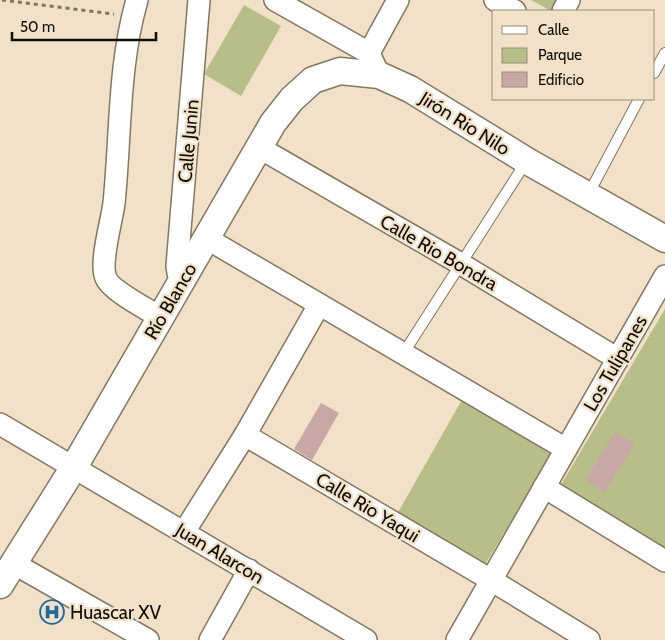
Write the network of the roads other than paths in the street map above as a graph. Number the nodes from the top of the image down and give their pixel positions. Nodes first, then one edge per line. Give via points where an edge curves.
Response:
1 (199, 0) edge
2 (276, 0) edge
3 (398, 0) edge
4 (495, 0) edge
5 (135, 8) edge
6 (513, 10) edge
7 (665, 54) edge
8 (374, 64) junction
9 (655, 71) edge
10 (638, 100) edge
11 (258, 147) junction
12 (527, 161) junction
13 (588, 195) junction
14 (206, 238) junction
15 (665, 238) edge
16 (461, 264) junction
17 (665, 276) edge
18 (183, 280) junction
19 (319, 305) junction
20 (161, 318) junction
21 (404, 354) junction
22 (618, 359) junction
23 (0, 424) edge
24 (245, 435) junction
25 (566, 449) junction
26 (74, 467) junction
27 (544, 487) junction
28 (184, 532) junction
29 (665, 561) edge
30 (13, 563) junction
31 (249, 570) junction
32 (491, 580) junction
33 (0, 585) edge
34 (582, 638) edge
35 (148, 640) edge
36 (210, 640) edge
37 (366, 640) edge
38 (457, 640) edge

1 - 18 street, Calle Junin via 177,266
2 - 8 street, Jirón Rio Nilo
3 - 8 street
4 - 6 street
5 - 20 street via 124,58 114,204 104,266 106,279 112,287
7 - 9 lane
8 - 11 street, Río Blanco via 313,80 292,99
8 - 12 street, Jirón Rio Nilo
10 - 13 lane
11 - 14 street, Río Blanco
11 - 16 street, Calle Rio Bondra
12 - 13 street, Jirón Rio Nilo
12 - 16 lane
13 - 15 street, Jirón Rio Nilo
14 - 18 street, Río Blanco
14 - 19 street
16 - 21 lane
16 - 22 street, Calle Rio Bondra
17 - 22 street, Los Tulipanes
18 - 20 street, Río Blanco
19 - 21 street
19 - 24 street
20 - 26 street, Río Blanco
21 - 25 street
22 - 25 street, Los Tulipanes
23 - 26 street, Juan Alarcon
24 - 28 street
24 - 32 street, Calle Rio Yaqui
25 - 27 street, Los Tulipanes
26 - 28 street, Juan Alarcon
26 - 30 street, Río Blanco
27 - 29 street
27 - 32 street, Los Tulipanes
28 - 31 street, Juan Alarcon
30 - 33 street, Río Blanco
30 - 35 street
31 - 36 street
31 - 37 street, Juan Alarcon
32 - 34 street, Calle Rio Yaqui
32 - 38 street, Los Tulipanes

